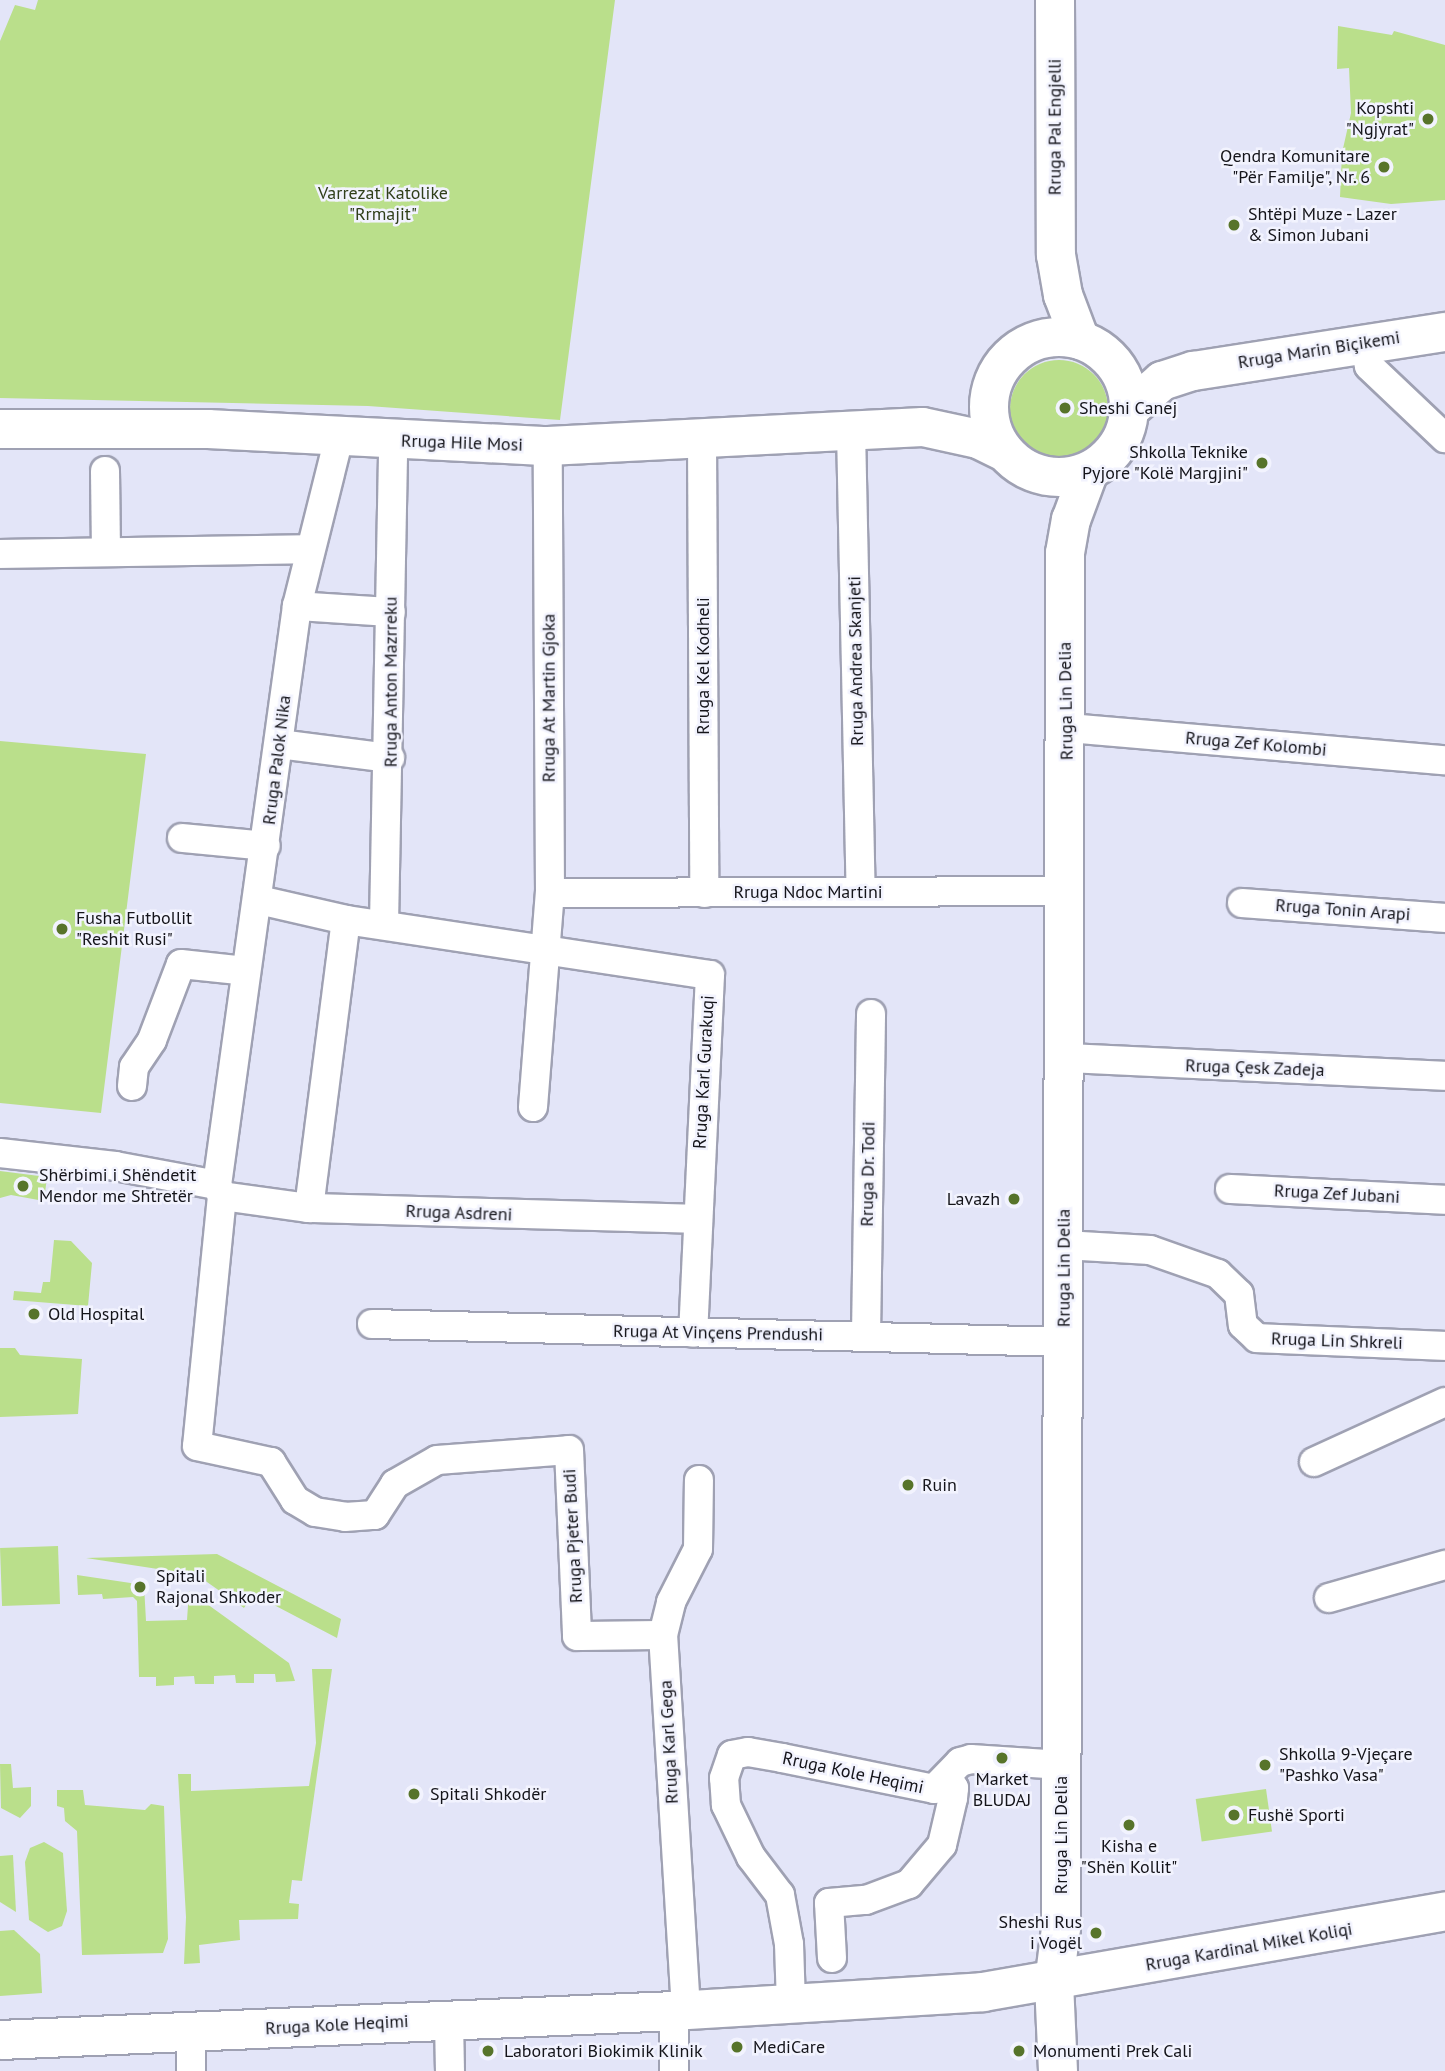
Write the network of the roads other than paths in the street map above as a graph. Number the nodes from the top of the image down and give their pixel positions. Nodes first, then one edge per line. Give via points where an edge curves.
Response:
1 (1055, 0) edge
2 (1056, 255) junction
3 (1445, 332) edge
4 (1031, 342) junction
5 (1365, 344) junction
6 (1094, 349) junction
7 (1193, 371) junction
8 (991, 389) junction
9 (1130, 409) junction
10 (923, 427) junction
11 (0, 429) edge
12 (851, 430) junction
13 (339, 437) junction
14 (1445, 439) edge
15 (393, 440) junction
16 (702, 440) junction
17 (548, 446) junction
18 (1005, 452) junction
19 (105, 471) dead end
20 (1089, 471) junction
21 (1042, 475) junction
22 (308, 549) junction
23 (106, 550) junction
24 (1065, 553) junction
25 (0, 554) edge
26 (297, 606) junction
27 (391, 612) junction
28 (1068, 728) junction
29 (279, 744) junction
30 (390, 758) junction
31 (1445, 760) edge
32 (182, 838) dead end
33 (266, 846) junction
34 (1067, 891) junction
35 (862, 892) junction
36 (550, 893) junction
37 (704, 893) junction
38 (259, 900) junction
39 (1242, 903) dead end
40 (1445, 918) edge
41 (346, 920) junction
42 (384, 924) junction
43 (548, 950) junction
44 (246, 971) junction
45 (871, 1014) dead end
46 (1066, 1058) junction
47 (1445, 1076) edge
48 (132, 1086) dead end
49 (533, 1107) dead end
50 (0, 1153) edge
51 (1230, 1189) dead end
52 (220, 1191) junction
53 (1445, 1200) edge
54 (309, 1208) junction
55 (696, 1219) junction
56 (1064, 1245) junction
57 (372, 1324) dead end
58 (693, 1333) junction
59 (866, 1335) junction
60 (1064, 1342) junction
61 (1445, 1346) edge
62 (1445, 1402) edge
63 (1314, 1462) dead end
64 (699, 1480) dead end
65 (1445, 1565) edge
66 (1329, 1598) dead end
67 (663, 1635) junction
68 (1062, 1765) junction
69 (947, 1777) junction
70 (1445, 1911) edge
71 (832, 1958) dead end
72 (1054, 1983) junction
73 (791, 2004) junction
74 (680, 2010) junction
75 (449, 2020) junction
76 (192, 2032) junction
77 (0, 2040) edge
78 (0, 2065) edge
79 (191, 2071) edge
80 (450, 2071) edge
81 (674, 2071) edge
82 (1058, 2071) edge

1 - 2 main road, Rruga Pal Engjelli
2 - 4 main road, Rruga Pal Engjelli via 1049,293
2 - 6 main road, Rruga Pal Engjelli via 1063,295
3 - 5 main road, Rruga Marin Biçikemi
4 - 6 main road via 1055,337
4 - 8 main road via 1000,369
5 - 7 main road, Rruga Marin Biçikemi
5 - 14 street via 1369,366
6 - 7 main road, Rruga Marin Biçikemi
6 - 9 main road via 1126,384
7 - 9 main road, Rruga Marin Biçikemi via 1162,381
8 - 10 main road, Rruga Hile Mosi via 967,408
8 - 18 main road via 994,433
9 - 20 main road via 1124,434 1110,456
10 - 12 main road, Rruga Hile Mosi
10 - 18 main road, Rruga Hile Mosi via 978,439
11 - 13 main road, Rruga Hile Mosi via 208,429
12 - 16 main road, Rruga Hile Mosi
12 - 35 street, Rruga Andrea Skanjeti
13 - 15 main road, Rruga Hile Mosi
13 - 22 street, Rruga Palok Nika via 331,483
15 - 17 main road, Rruga Hile Mosi
15 - 27 street, Rruga Anton Mazrreku
16 - 17 main road, Rruga Hile Mosi
16 - 37 street, Rruga Kel Kodheli
17 - 36 street, Rruga At Martin Gjoka
18 - 21 main road
19 - 23 street
20 - 21 main road via 1064,477
20 - 24 main road, Rruga Lin Delia via 1071,520
21 - 24 main road, Rruga Lin Delia via 1060,520
22 - 23 street
22 - 26 street, Rruga Palok Nika
23 - 25 street
24 - 28 main road, Rruga Lin Delia
26 - 27 street
26 - 29 street, Rruga Palok Nika
27 - 30 street, Rruga Anton Mazrreku
28 - 31 street, Rruga Zef Kolombi
28 - 34 main road, Rruga Lin Delia
29 - 30 street
29 - 33 street, Rruga Palok Nika
30 - 42 street, Rruga Anton Mazrreku
32 - 33 street
33 - 38 street, Rruga Palok Nika
34 - 35 street, Rruga Ndoc Martini
34 - 46 main road, Rruga Lin Delia
35 - 37 street, Rruga Ndoc Martini
36 - 37 street, Rruga Ndoc Martini
36 - 43 street, Rruga At Martin Gjoka
38 - 41 street, Rruga Karl Gurakuqi
38 - 44 street, Rruga Palok Nika
39 - 40 street, Rruga Tonin Arapi
41 - 42 street, Rruga Karl Gurakuqi
41 - 54 street
42 - 43 street, Rruga Karl Gurakuqi
43 - 49 street
43 - 55 street, Rruga Karl Gurakuqi via 710,975
44 - 48 street via 181,964 152,1040 134,1067
44 - 52 street, Rruga Palok Nika
45 - 59 street, Rruga Dr. Todi
46 - 47 street, Rruga Çesk Zadeja
46 - 56 main road, Rruga Lin Delia
50 - 52 street, Rruga Asdreni via 115,1166
51 - 53 street, Rruga Zef Jubani
52 - 54 street, Rruga Asdreni
52 - 67 street, Rruga Pjeter Budi via 197,1446 271,1462 295,1500 315,1512 345,1517 375,1515 396,1485 438,1460 569,1450 577,1636
54 - 55 street, Rruga Asdreni
55 - 58 street, Rruga Karl Gurakuqi
56 - 60 main road, Rruga Lin Delia
56 - 61 street, Rruga Lin Shkreli via 1150,1250 1218,1273 1238,1294 1243,1325 1257,1338
57 - 58 street, Rruga At Vinçens Prendushi
58 - 59 street, Rruga At Vinçens Prendushi
59 - 60 street, Rruga At Vinçens Prendushi
60 - 68 main road, Rruga Lin Delia
62 - 63 street
64 - 67 street, Rruga Karl Gega via 698,1549 671,1602
65 - 66 street
67 - 74 street, Rruga Karl Gega
68 - 69 street, Rruga Kole Heqimi via 971,1759 960,1762
68 - 72 main road, Rruga Lin Delia via 1060,1928
69 - 71 street via 954,1788 942,1845 909,1884 866,1900 829,1903
69 - 73 street, Rruga Kole Heqimi via 934,1789 748,1752 732,1755 724,1778 726,1805 751,1857 782,1902
70 - 72 main road, Rruga Kardinal Mikel Koliqi
72 - 73 main road, Rruga Kole Heqimi
72 - 82 main road, Rruga Lin Delia
73 - 74 main road, Rruga Kole Heqimi
74 - 75 main road, Rruga Kole Heqimi
74 - 81 street
75 - 76 main road, Rruga Kole Heqimi
75 - 80 street
76 - 77 main road, Rruga Kole Heqimi
76 - 79 street
77 - 78 street, Rruga Kole Heqimi

